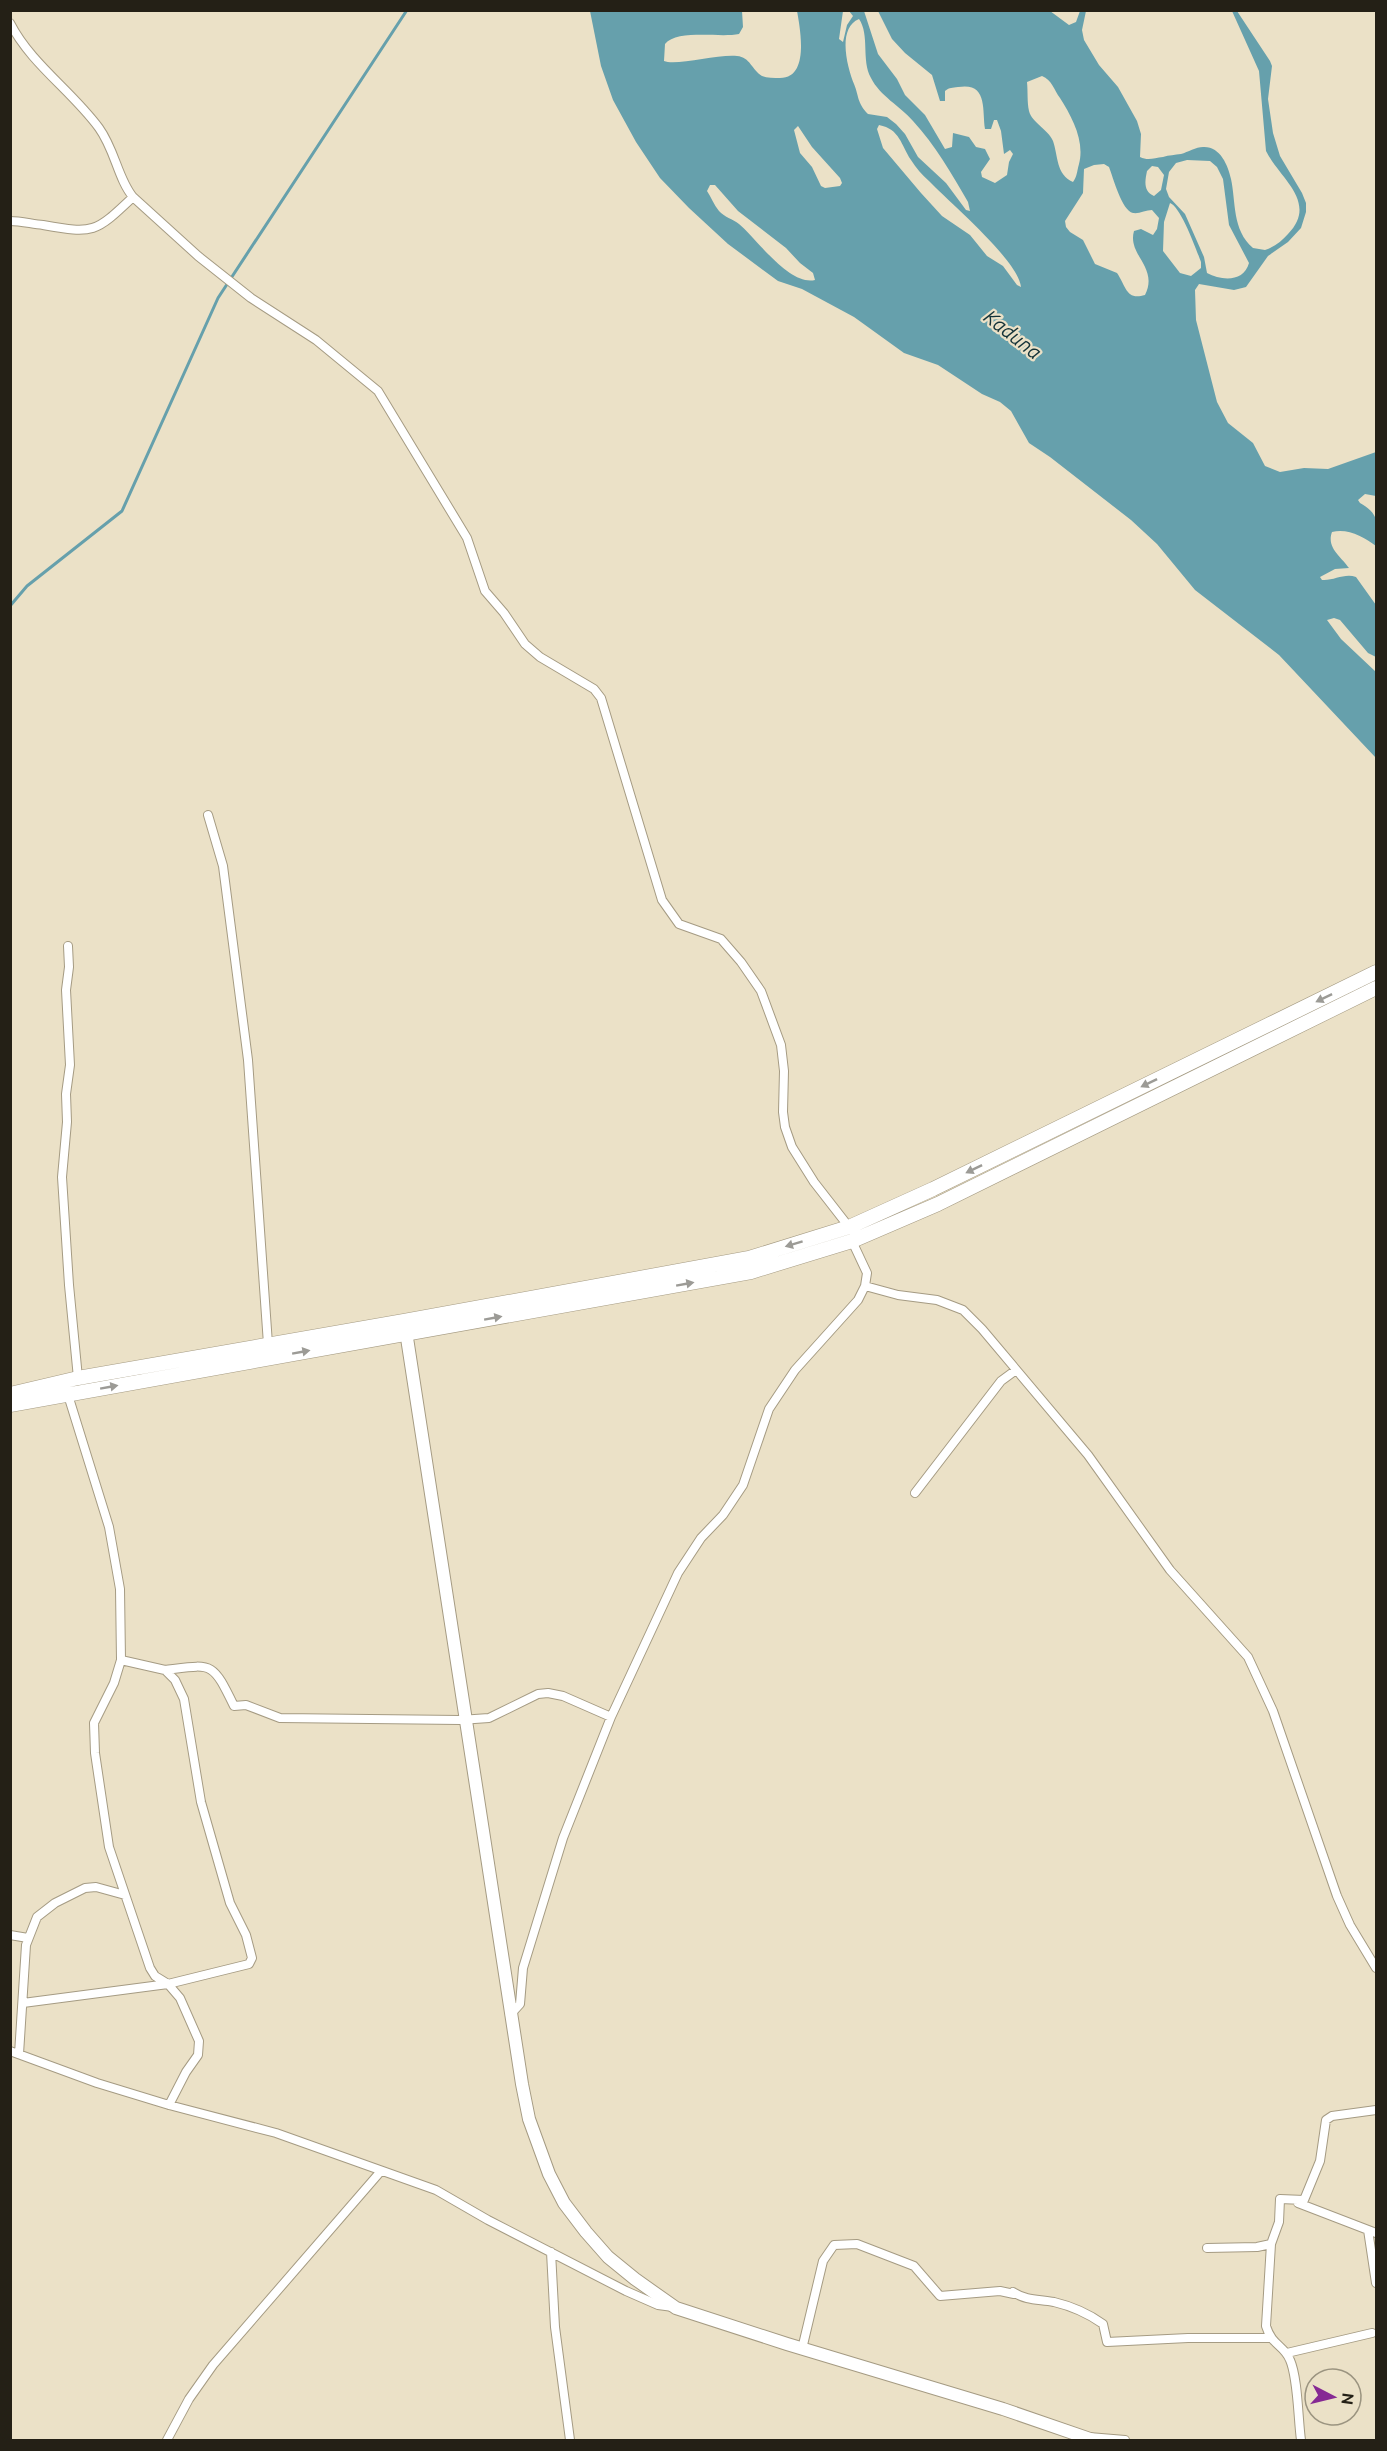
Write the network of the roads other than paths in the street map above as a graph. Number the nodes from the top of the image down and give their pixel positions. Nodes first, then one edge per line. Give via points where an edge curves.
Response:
1 (10, 23) edge
2 (133, 197) junction
3 (10, 221) edge
4 (208, 815) dead end
5 (68, 946) dead end
6 (1377, 972) edge
7 (1377, 988) edge
8 (849, 1227) junction
9 (852, 1241) junction
10 (865, 1286) junction
11 (405, 1327) junction
12 (268, 1344) junction
13 (1016, 1370) junction
14 (78, 1378) junction
15 (10, 1394) edge
16 (68, 1395) junction
17 (10, 1405) edge
18 (915, 1492) dead end
19 (121, 1660) junction
20 (165, 1670) junction
21 (611, 1717) junction
22 (465, 1719) junction
23 (125, 1895) junction
24 (10, 1935) edge
25 (28, 1938) junction
26 (1377, 1968) edge
27 (168, 1984) junction
28 (23, 2003) junction
29 (510, 2015) junction
30 (15, 2052) edge
31 (169, 2105) junction
32 (1377, 2110) edge
33 (381, 2171) junction
34 (1280, 2199) junction
35 (1372, 2231) edge
36 (1270, 2244) junction
37 (1207, 2248) dead end
38 (551, 2252) junction
39 (1377, 2283) edge
40 (676, 2308) junction
41 (1372, 2333) dead end
42 (1270, 2338) junction
43 (802, 2349) junction
44 (1287, 2353) junction
45 (1091, 2439) edge
46 (168, 2440) edge
47 (570, 2440) edge
48 (1125, 2440) edge
49 (1300, 2440) edge

1 - 2 street via 26,49 99,128 114,153 125,188
2 - 3 street via 92,230
2 - 8 street via 251,298 316,340 378,391 467,538 485,591 525,644 594,688 601,698 662,900 679,924 721,939 760,991 781,1045 783,1112 792,1147
4 - 12 street via 223,866 246,1037
5 - 14 street via 69,1065 62,1177
6 -> 8 main road
7 - 9 main road via 938,1204
8 -> 11 main road via 749,1258
9 - 10 street via 867,1273
11 -> 9 main road via 751,1272
10 - 13 street via 937,1300 963,1310
10 - 21 street via 858,1300 795,1370 769,1409 743,1485 678,1573
11 - 12 main road
16 -> 11 main road
11 - 22 main road
12 - 14 main road
13 - 18 street via 1002,1381
13 - 26 street via 1088,1455 1170,1570 1248,1657 1274,1711 1337,1896
14 - 15 main road
16 - 17 main road
16 - 19 street via 109,1527 120,1589
19 - 20 street
19 - 23 street via 94,1723 93,1736 109,1847
20 - 22 street via 211,1668 234,1706 246,1705 280,1718
20 - 27 street via 184,1699 201,1802 230,1903 252,1953 249,1964
21 - 22 street via 548,1693 489,1718
21 - 29 street via 563,1838 523,1968 520,2004
22 - 29 main road
23 - 25 street via 85,1888 37,1917
23 - 27 street via 150,1968
24 - 25 street
25 - 28 street
27 - 28 street
27 - 31 street via 180,1998 199,2041 198,2055
28 - 30 street
29 - 40 main road via 529,2119 564,2203 608,2257
30 - 31 street
31 - 33 street via 276,2133
32 - 34 street via 1326,2120 1320,2161 1304,2200
33 - 38 street via 436,2190
33 - 46 street via 213,2365 189,2399
34 - 35 street
34 - 36 street via 1279,2222
35 - 39 street
36 - 37 street
36 - 42 street via 1266,2326
38 - 40 street via 626,2291
38 - 47 street via 555,2327
40 - 43 main road
41 - 44 street
42 - 43 street via 1107,2342 1103,2324 1092,2316 1055,2302 1023,2299 1000,2291 940,2296 914,2266 857,2244 834,2246 823,2261
42 - 44 street
43 - 45 main road
44 - 49 street via 1292,2366
45 - 48 street

